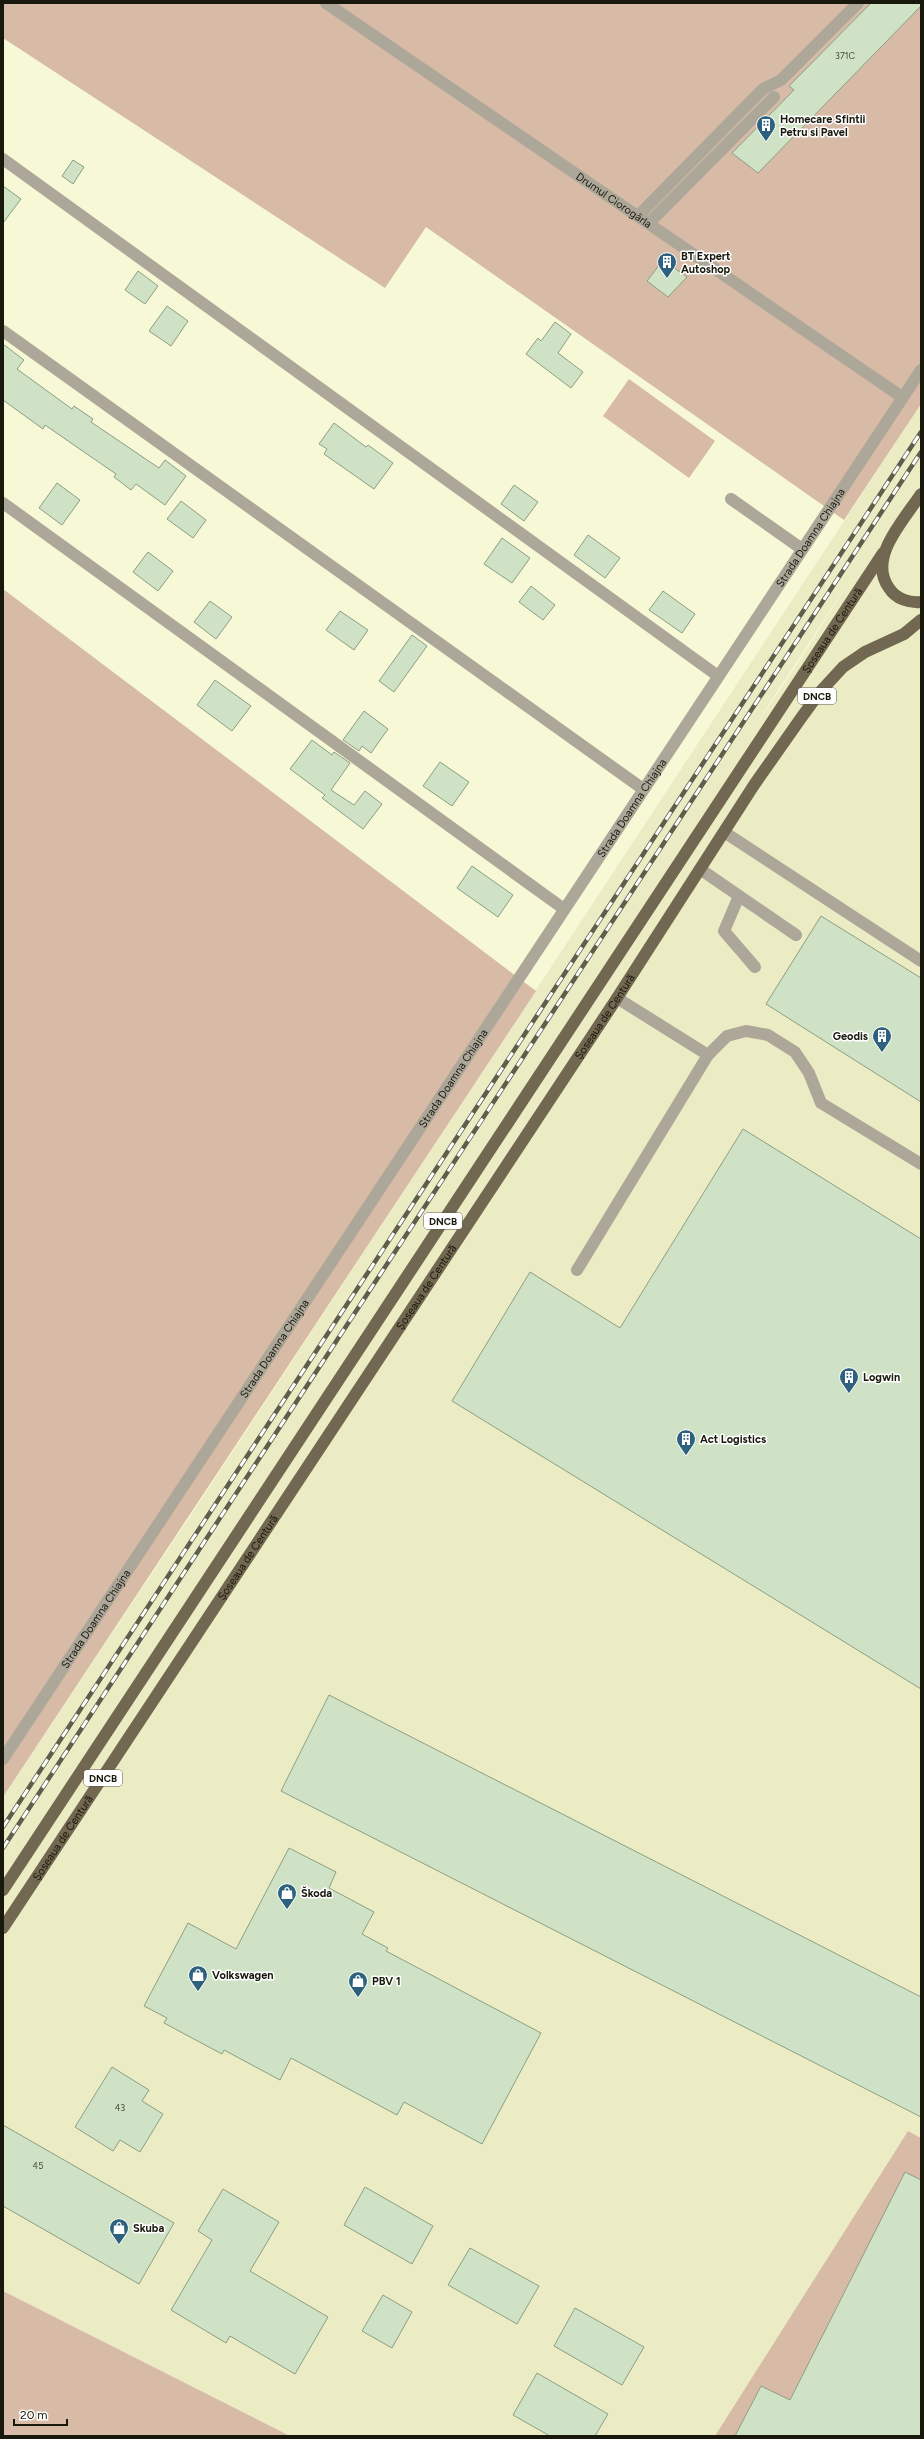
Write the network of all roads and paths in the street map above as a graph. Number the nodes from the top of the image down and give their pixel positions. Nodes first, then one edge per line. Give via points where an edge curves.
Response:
1 (326, 3) edge
2 (858, 3) edge
3 (774, 97) dead end
4 (3, 159) edge
5 (638, 216) junction
6 (649, 223) junction
7 (3, 331) edge
8 (921, 370) edge
9 (902, 397) junction
10 (921, 494) edge
11 (731, 499) dead end
12 (3, 503) edge
13 (802, 549) junction
14 (883, 553) junction
15 (921, 602) edge
16 (921, 620) edge
17 (718, 676) junction
18 (643, 789) junction
19 (724, 832) junction
20 (700, 869) junction
21 (739, 896) junction
22 (564, 909) junction
23 (796, 935) dead end
24 (921, 961) edge
25 (755, 967) dead end
26 (617, 998) junction
27 (708, 1055) junction
28 (921, 1164) edge
29 (577, 1270) dead end
30 (3, 1759) edge
31 (3, 1890) edge
32 (3, 1928) edge

1 - 5 street, Drumul Ciorogârla
2 - 5 street via 781,80 763,90
3 - 6 street
4 - 17 street
5 - 6 street, Drumul Ciorogârla
6 - 9 street, Drumul Ciorogârla
7 - 18 street
8 - 9 street, Strada Doamna Chiajna
9 - 13 street, Strada Doamna Chiajna
10 - 14 main road, DNCB
11 - 13 street
12 - 22 street
13 - 17 street, Strada Doamna Chiajna
14 - 15 main road, DNCB via 880,566 889,590 899,598 912,603
14 - 31 main road, Șoseaua de Centură / DNCB
16 - 19 main road, Șoseaua de Centură / DNCB via 904,634 856,658 830,680 758,779
17 - 18 street, Strada Doamna Chiajna
18 - 22 street, Strada Doamna Chiajna
19 - 20 main road, Șoseaua de Centură / DNCB
19 - 24 street
20 - 21 street
20 - 26 main road, Șoseaua de Centură / DNCB
21 - 23 street
21 - 25 street via 724,931
22 - 30 street, Strada Doamna Chiajna
26 - 27 street
26 - 32 main road, Șoseaua de Centură / DNCB
27 - 28 street via 727,1036 746,1031 768,1035 795,1052 809,1073 821,1102
27 - 29 street

